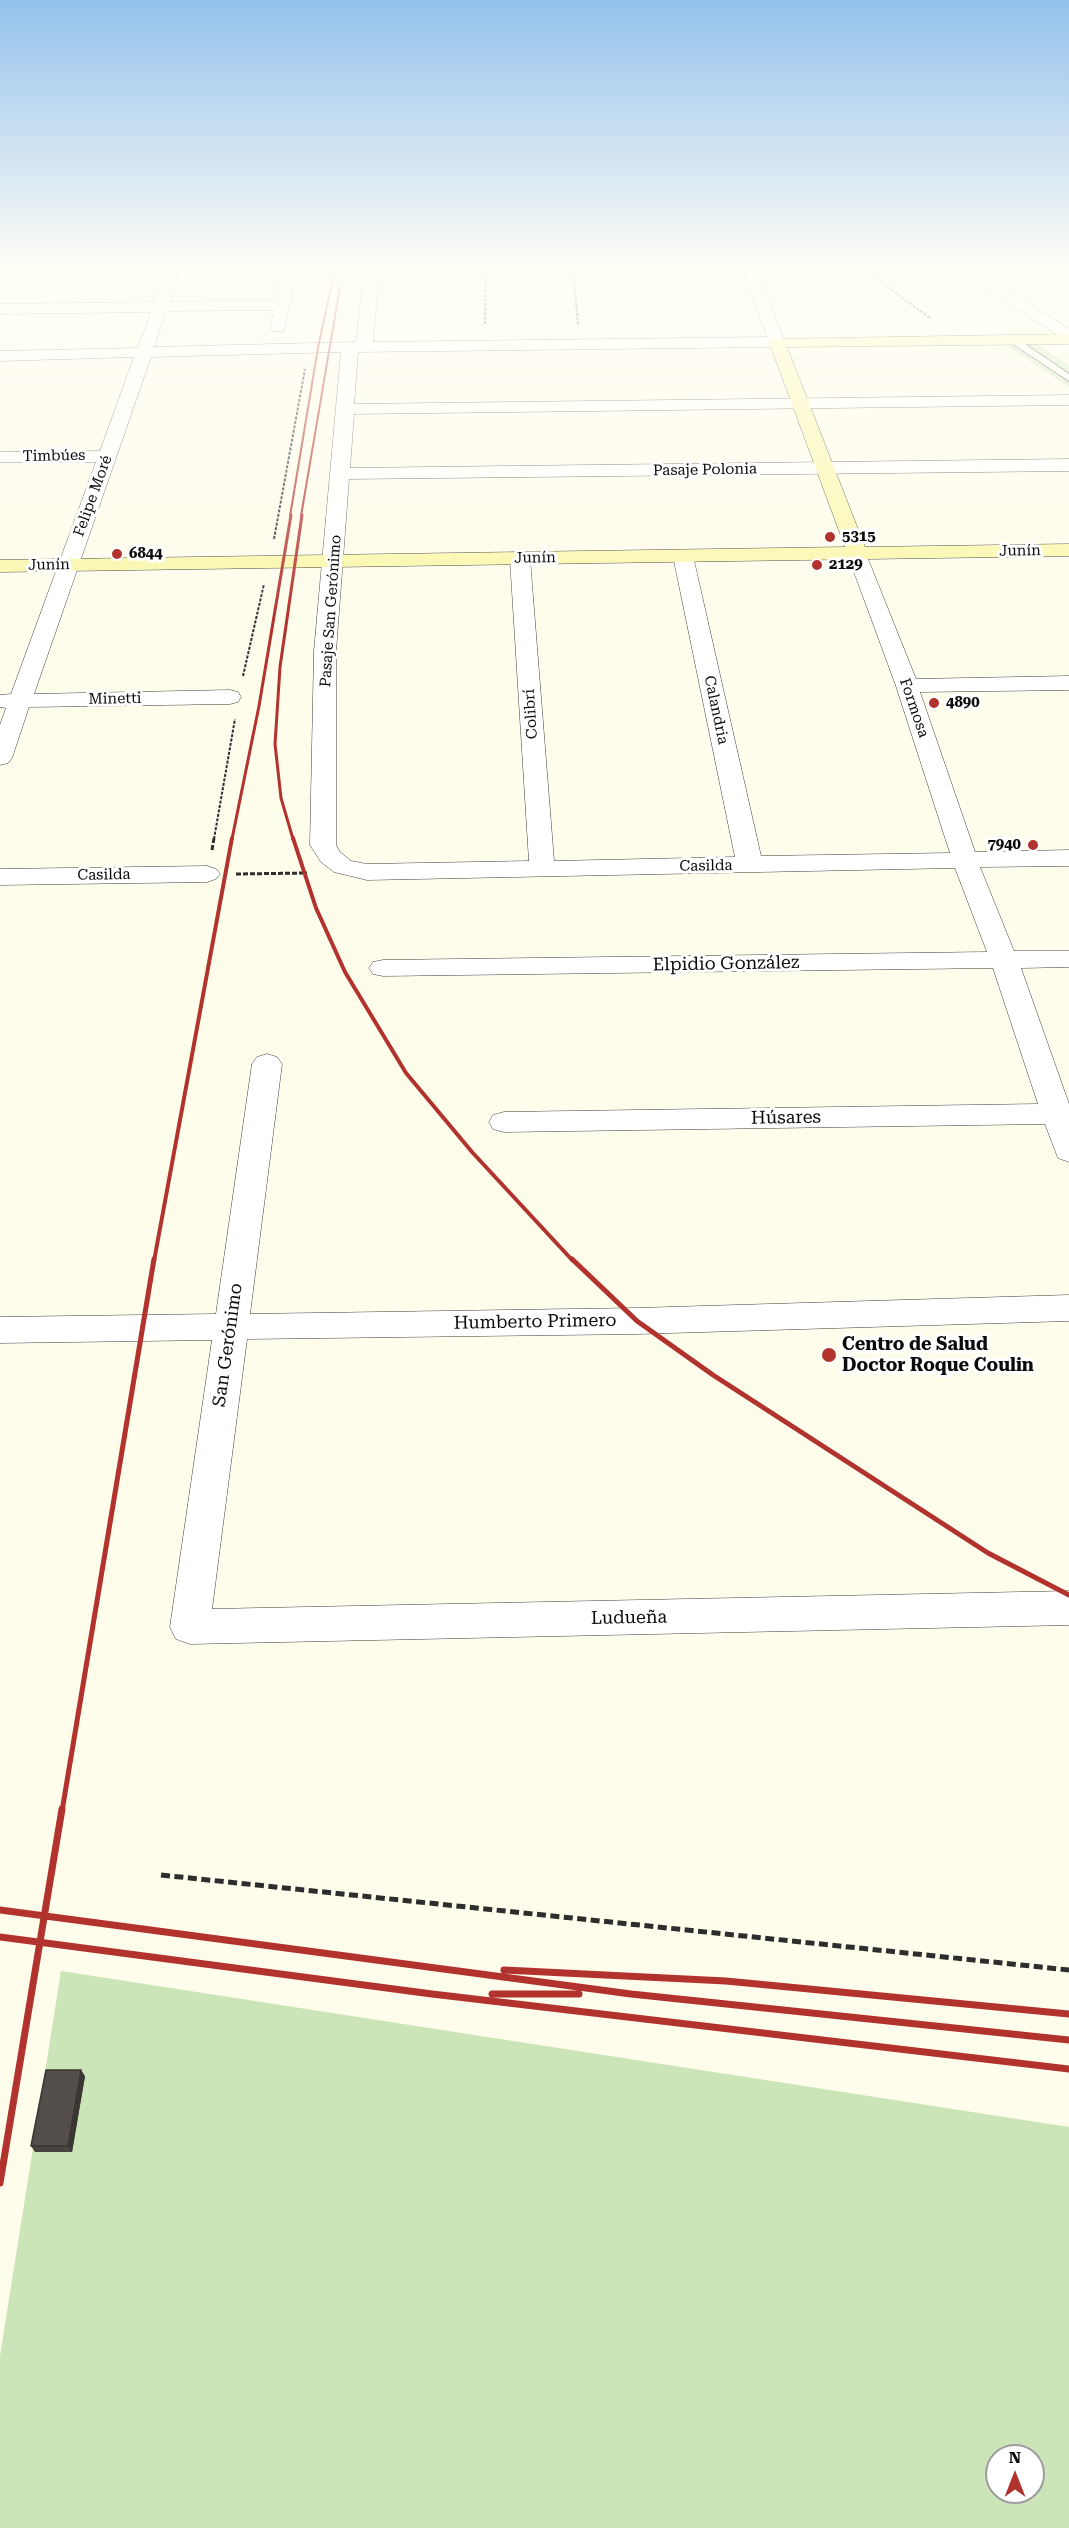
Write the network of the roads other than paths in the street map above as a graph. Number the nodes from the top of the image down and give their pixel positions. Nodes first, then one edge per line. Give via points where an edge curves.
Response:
1 (133, 386) edge
2 (349, 386) edge
3 (794, 386) edge
4 (1069, 400) edge
5 (801, 403) junction
6 (345, 409) junction
7 (107, 456) junction
8 (0, 457) edge
9 (1069, 465) edge
10 (825, 469) junction
11 (340, 474) junction
12 (1069, 550) edge
13 (857, 553) junction
14 (683, 556) junction
15 (520, 559) junction
16 (334, 562) junction
17 (69, 565) junction
18 (0, 566) edge
19 (1069, 684) edge
20 (907, 686) junction
21 (236, 696) road end
22 (10, 701) edge
23 (0, 758) edge
24 (1069, 858) edge
25 (965, 861) junction
26 (750, 865) junction
27 (343, 867) joint
28 (542, 869) junction
29 (207, 874) road end
30 (0, 877) edge
31 (1069, 959) edge
32 (1004, 960) junction
33 (383, 968) dead end
34 (267, 1064) dead end
35 (1062, 1115) edge
36 (504, 1122) dead end
37 (1069, 1151) edge
38 (1069, 1308) edge
39 (231, 1326) junction
40 (0, 1330) edge
41 (1069, 1608) edge
42 (190, 1627) joint

1 - 7 street, Felipe Moré
2 - 6 street, Pasaje San Gerónimo
3 - 5 main road, Formosa
4 - 5 street
5 - 6 street
5 - 10 main road, Formosa
6 - 11 street, Pasaje San Gerónimo
7 - 8 street, Timbúes
7 - 17 street, Felipe Moré
9 - 10 street, Pasaje Polonia
10 - 11 street, Pasaje Polonia
10 - 13 main road, Formosa
11 - 16 street, Pasaje San Gerónimo
12 - 13 main road, Junín
13 - 14 main road, Junín
13 - 20 street, Formosa
14 - 15 main road, Junín
14 - 26 street, Calandria
15 - 16 main road, Junín
15 - 28 street, Colibrí
16 - 17 main road, Junín
16 - 27 street, Pasaje San Gerónimo via 325,651 323,845
17 - 18 main road, Junín
17 - 22 street, Felipe Moré
19 - 20 street
20 - 25 street, Formosa
21 - 22 street, Minetti
22 - 23 street, Felipe Moré
24 - 25 street, Casilda
25 - 26 street, Casilda
25 - 32 street, Formosa
26 - 28 street, Casilda
27 - 28 street, Casilda via 367,872
29 - 30 street, Casilda
31 - 32 street, Elpidio González
32 - 33 street, Elpidio González
32 - 35 street, Formosa
34 - 39 street, San Gerónimo
35 - 36 street, Húsares
35 - 37 street, Formosa
38 - 39 street, Humberto Primero via 637,1321
39 - 40 street, Humberto Primero
39 - 42 street, San Gerónimo
41 - 42 street, Ludueña

